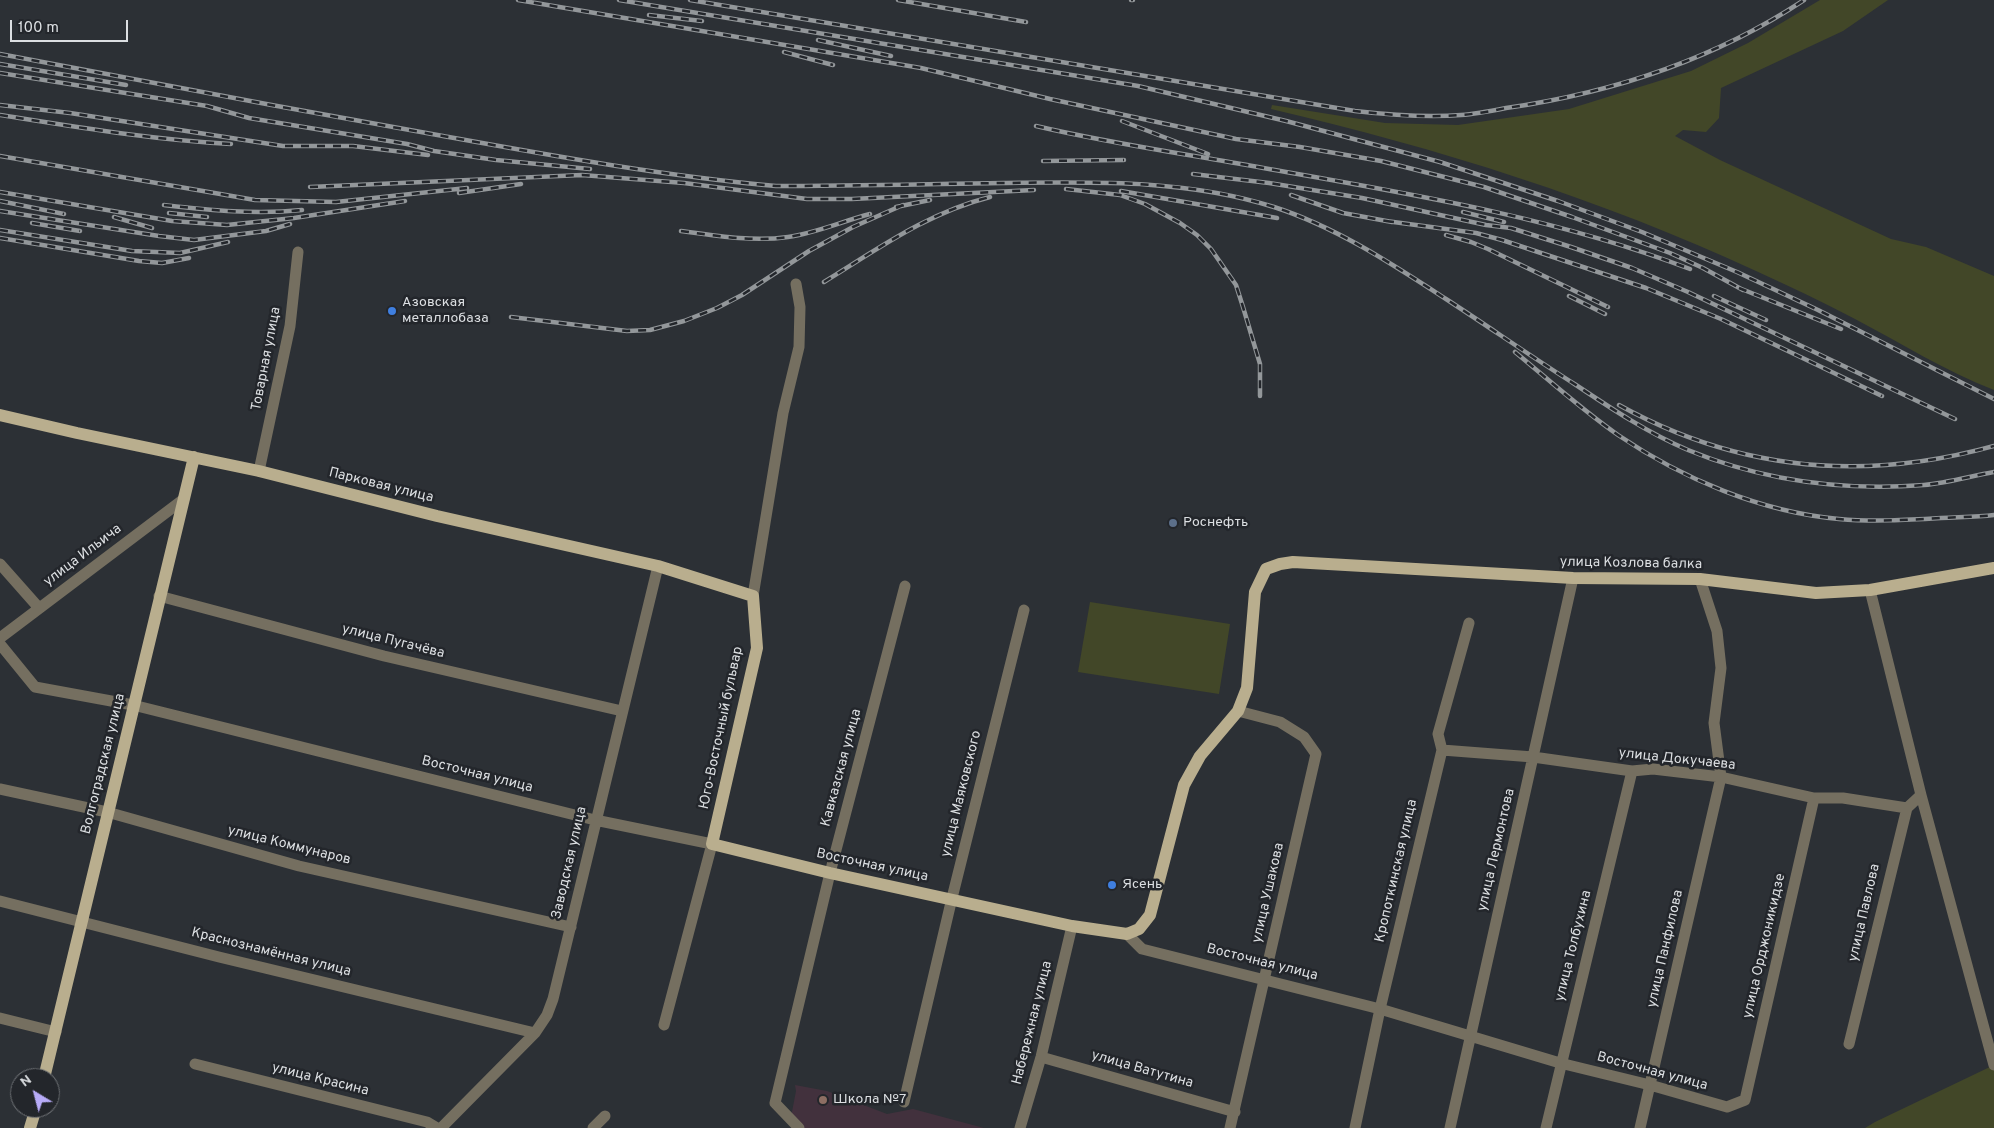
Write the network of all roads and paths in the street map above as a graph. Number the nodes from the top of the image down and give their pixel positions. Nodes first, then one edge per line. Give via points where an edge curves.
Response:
1 (298, 252) dead end
2 (796, 284) dead end
3 (0, 415) edge
4 (194, 457) junction
5 (259, 471) junction
6 (184, 499) junction
7 (0, 564) edge
8 (658, 566) junction
9 (1994, 568) edge
10 (1573, 578) junction
11 (1700, 579) junction
12 (905, 586) dead end
13 (1870, 590) junction
14 (159, 596) junction
15 (753, 596) junction
16 (39, 608) junction
17 (1024, 610) dead end
18 (1469, 623) dead end
19 (0, 638) edge
20 (0, 644) edge
21 (134, 705) junction
22 (622, 711) junction
23 (1238, 711) junction
24 (1442, 750) junction
25 (1533, 757) junction
26 (1632, 771) junction
27 (1721, 777) junction
28 (0, 789) edge
29 (1920, 794) junction
30 (1814, 798) junction
31 (1906, 808) junction
32 (107, 812) junction
33 (595, 820) junction
34 (712, 844) junction
35 (830, 873) junction
36 (952, 898) junction
37 (0, 901) edge
38 (82, 921) junction
39 (1072, 926) junction
40 (571, 927) junction
41 (1128, 934) junction
42 (1265, 979) junction
43 (1380, 1009) junction
44 (0, 1018) edge
45 (664, 1026) dead end
46 (56, 1032) junction
47 (535, 1033) junction
48 (1471, 1035) junction
49 (1849, 1044) dead end
50 (1041, 1057) junction
51 (195, 1064) dead end
52 (1560, 1064) junction
53 (1994, 1065) edge
54 (47, 1068) edge
55 (1650, 1086) junction
56 (1745, 1100) joint
57 (904, 1102) dead end
58 (1235, 1112) junction
59 (605, 1116) dead end
60 (439, 1128) edge
61 (593, 1128) edge
62 (799, 1128) edge
63 (1020, 1128) edge
64 (1230, 1128) edge
65 (1355, 1128) edge
66 (1450, 1128) edge
67 (1546, 1128) edge
68 (1640, 1128) edge

1 - 5 street, Товарная улица via 290,326
2 - 15 street, Юго-Восточный бульвар via 800,307 799,347 783,413
3 - 4 main road, Парковая улица
4 - 5 main road, Парковая улица
4 - 6 main road, Волгоградская улица
5 - 8 main road, Парковая улица via 437,516
6 - 14 main road, Волгоградская улица
6 - 16 street, улица Ильича
7 - 16 street
8 - 15 main road, Парковая улица
8 - 22 street, Заводская улица
9 - 13 main road, улица Козлова балка
10 - 11 main road, улица Козлова балка
10 - 23 main road, улица Козлова балка via 1293,562 1266,569 1255,592 1247,688
10 - 25 street, улица Лермонтова
11 - 13 main road, улица Козлова балка via 1796,592
11 - 27 street via 1717,631 1721,668 1714,723
12 - 35 street, Кавказская улица
13 - 29 street
14 - 21 main road, Волгоградская улица
14 - 22 street, улица Пугачёва via 384,656
15 - 34 main road, Юго-Восточный бульвар via 757,648
16 - 19 street, улица Ильича
17 - 36 street, улица Маяковского
18 - 24 street, Кропоткинская улица via 1438,734
20 - 21 street, Восточная улица via 35,687
21 - 32 main road, Волгоградская улица
21 - 33 street, Восточная улица
22 - 33 street, Заводская улица
23 - 41 main road via 1200,756 1184,785 1150,915 1139,929
23 - 42 street, улица Ушакова via 1280,722 1304,736 1316,754
24 - 25 street, улица Докучаева
24 - 43 street, Кропоткинская улица
25 - 26 street, улица Докучаева
25 - 48 street, улица Лермонтова
26 - 27 street, улица Докучаева via 1653,769
26 - 52 street, улица Толбухина
27 - 30 street, улица Докучаева
27 - 55 street, улица Панфилова
28 - 32 street, улица Коммунаров
29 - 31 street
29 - 53 street
30 - 31 street, улица Докучаева via 1844,798
30 - 56 street, улица Орджоникидзе
31 - 49 street, улица Павлова
32 - 38 main road, Волгоградская улица
32 - 40 street, улица Коммунаров via 299,866
33 - 34 street, Восточная улица
33 - 40 street, Заводская улица
34 - 35 main road, Восточная улица
34 - 45 street, Юго-Восточный бульвар
35 - 36 main road, Восточная улица
35 - 62 street, Кавказская улица via 775,1103
36 - 39 main road, Восточная улица
36 - 57 street, улица Маяковского
37 - 38 street, Краснознамённая улица
38 - 46 main road, Волгоградская улица
38 - 47 street, Краснознамённая улица
39 - 41 main road, Восточная улица
39 - 50 street, Набережная улица
40 - 47 street, Заводская улица via 547,1015
41 - 42 street, Восточная улица via 1142,948
42 - 43 street, Восточная улица
42 - 58 street, улица Ушакова
43 - 48 street, Восточная улица
43 - 65 street, Кропоткинская улица
44 - 46 street
46 - 54 main road, Волгоградская улица
47 - 60 street, Заводская улица
48 - 52 street, Восточная улица
48 - 66 street, улица Лермонтова
50 - 58 street, улица Ватутина
50 - 63 street, Набережная улица
51 - 60 street, улица Красина via 427,1122
52 - 55 street, Восточная улица
52 - 67 street, улица Толбухина
55 - 56 street, Восточная улица via 1727,1107
55 - 68 street, улица Панфилова
58 - 64 street, улица Ушакова
59 - 61 street

